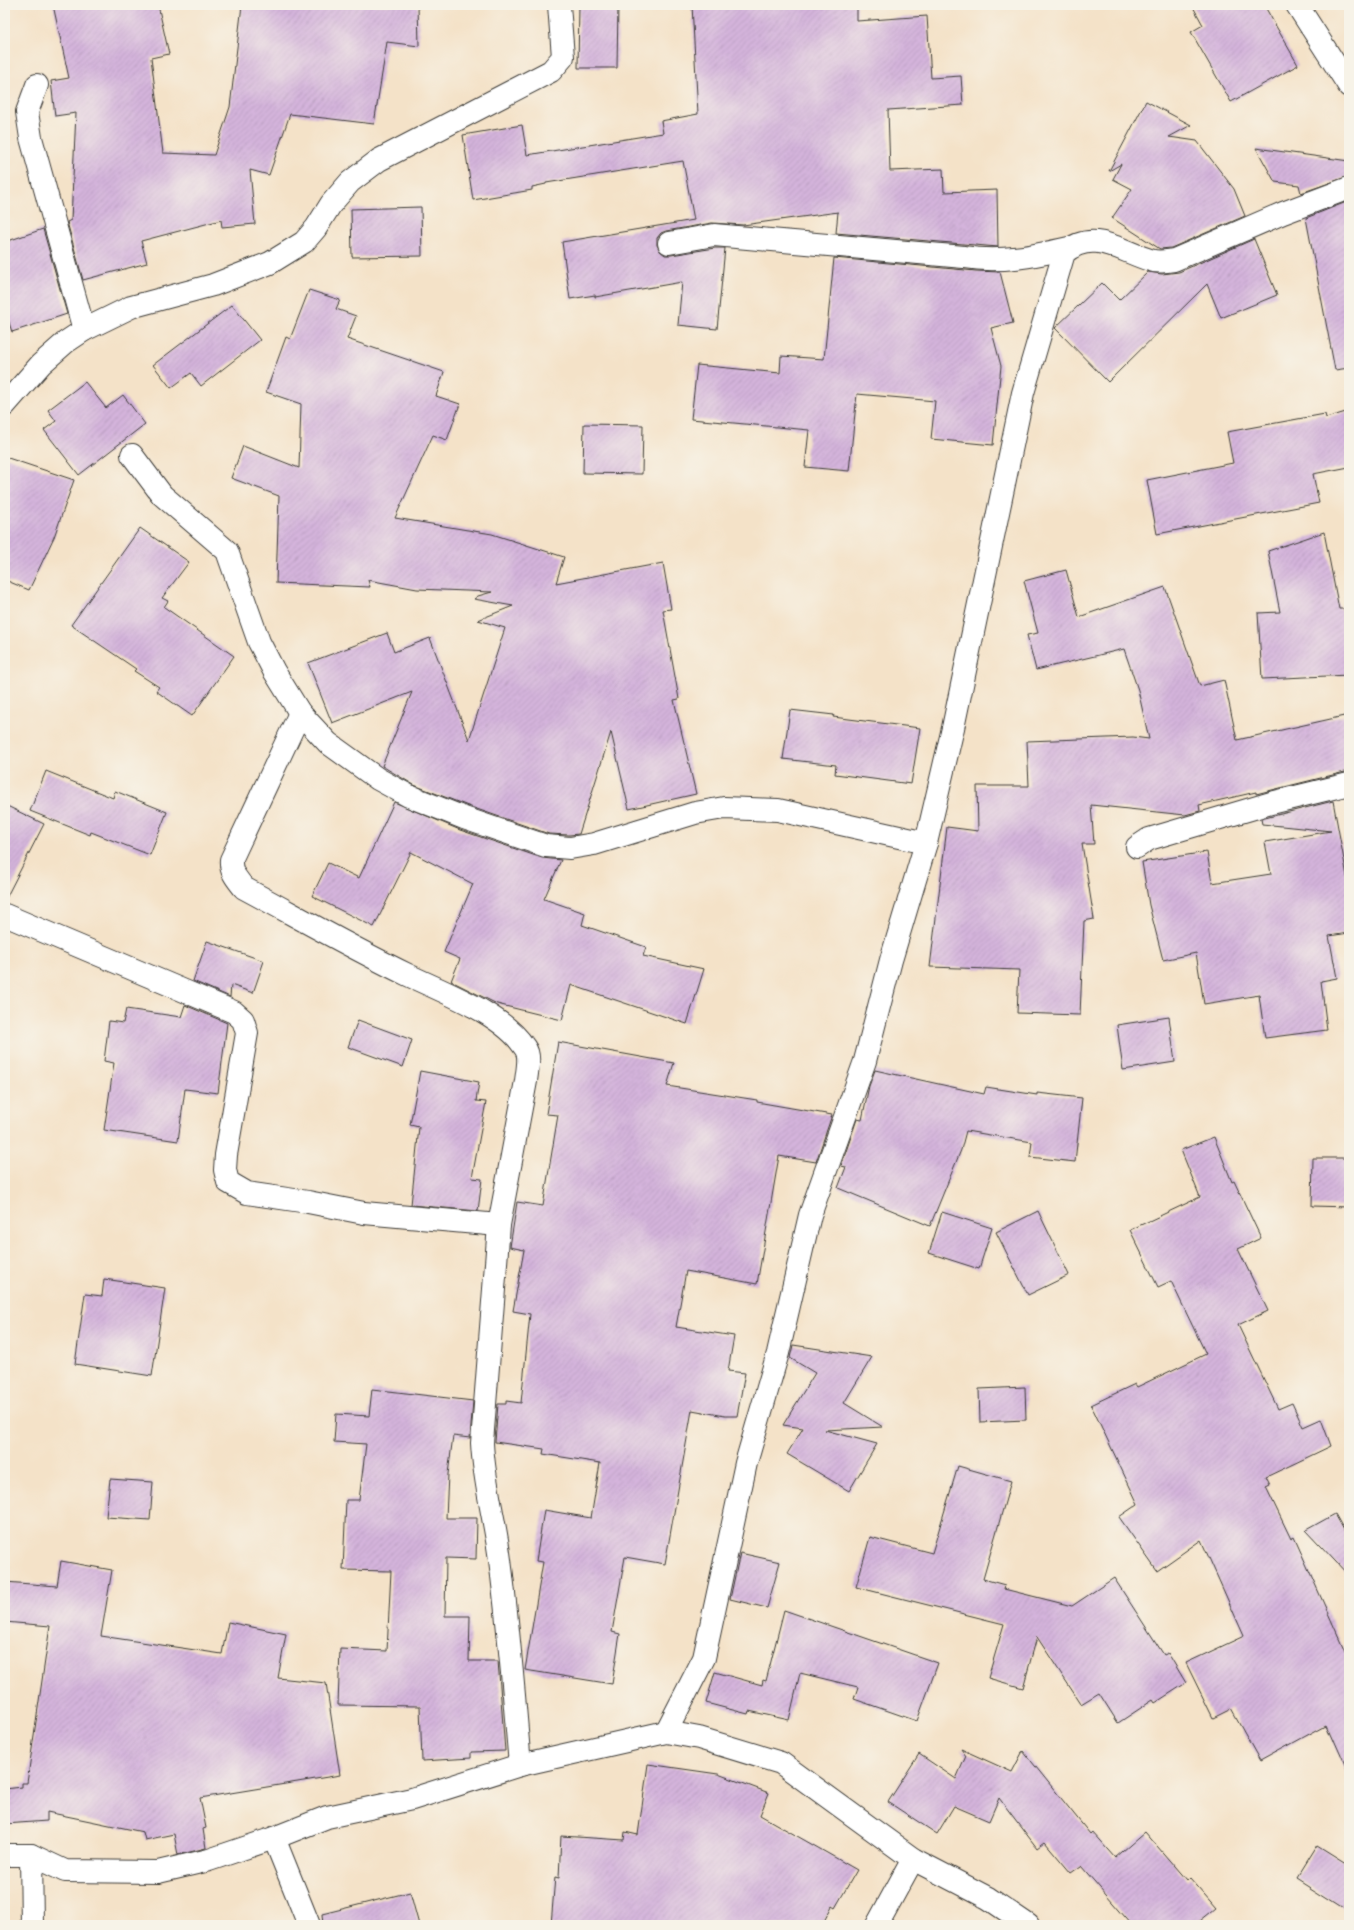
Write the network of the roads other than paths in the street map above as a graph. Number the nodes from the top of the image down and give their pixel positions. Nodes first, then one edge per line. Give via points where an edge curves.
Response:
1 (559, 5) edge
2 (1297, 5) edge
3 (37, 85) dead end
4 (1349, 86) edge
5 (1349, 188) edge
6 (669, 243) dead end
7 (1069, 248) junction
8 (84, 330) junction
9 (5, 405) edge
10 (132, 455) dead end
11 (300, 713) junction
12 (1349, 784) edge
13 (926, 843) junction
14 (1137, 847) dead end
15 (5, 915) edge
16 (499, 1225) junction
17 (666, 1732) junction
18 (520, 1765) junction
19 (274, 1838) junction
20 (31, 1855) junction
21 (5, 1856) edge
22 (913, 1859) junction
23 (32, 1925) edge
24 (309, 1925) edge
25 (877, 1925) edge
26 (1028, 1925) edge

1 - 8 street via 563,57 551,71 379,160 350,182 304,242 270,263 213,285 131,307
2 - 4 street
3 - 8 street via 27,112 31,138
5 - 7 street via 1174,260 1151,261 1115,246 1093,241
6 - 7 street via 714,235 983,260 1026,258
7 - 13 street via 1064,253 1056,275 1023,393 953,728
8 - 9 street via 41,364
10 - 11 street via 162,496 227,551 259,642
11 - 13 street via 328,742 378,779 410,796 464,818 546,846 570,848 594,844 695,813 724,808 778,810
11 - 16 street via 230,867 244,888 408,975 455,996 503,1025 526,1049 526,1081
12 - 14 street via 1149,839
13 - 17 street via 891,960 865,1061 810,1215 778,1353 746,1463 704,1658
15 - 16 street via 234,1012 243,1020 247,1034 226,1155 225,1170 228,1182 246,1193 364,1213
16 - 18 street via 482,1443 484,1472 505,1599
17 - 18 street
17 - 22 street via 699,1738 781,1763
18 - 19 street via 412,1799 327,1817
19 - 20 street via 209,1860 158,1872 65,1871
19 - 24 street
20 - 21 street
20 - 23 street
22 - 25 street
22 - 26 street via 988,1898

